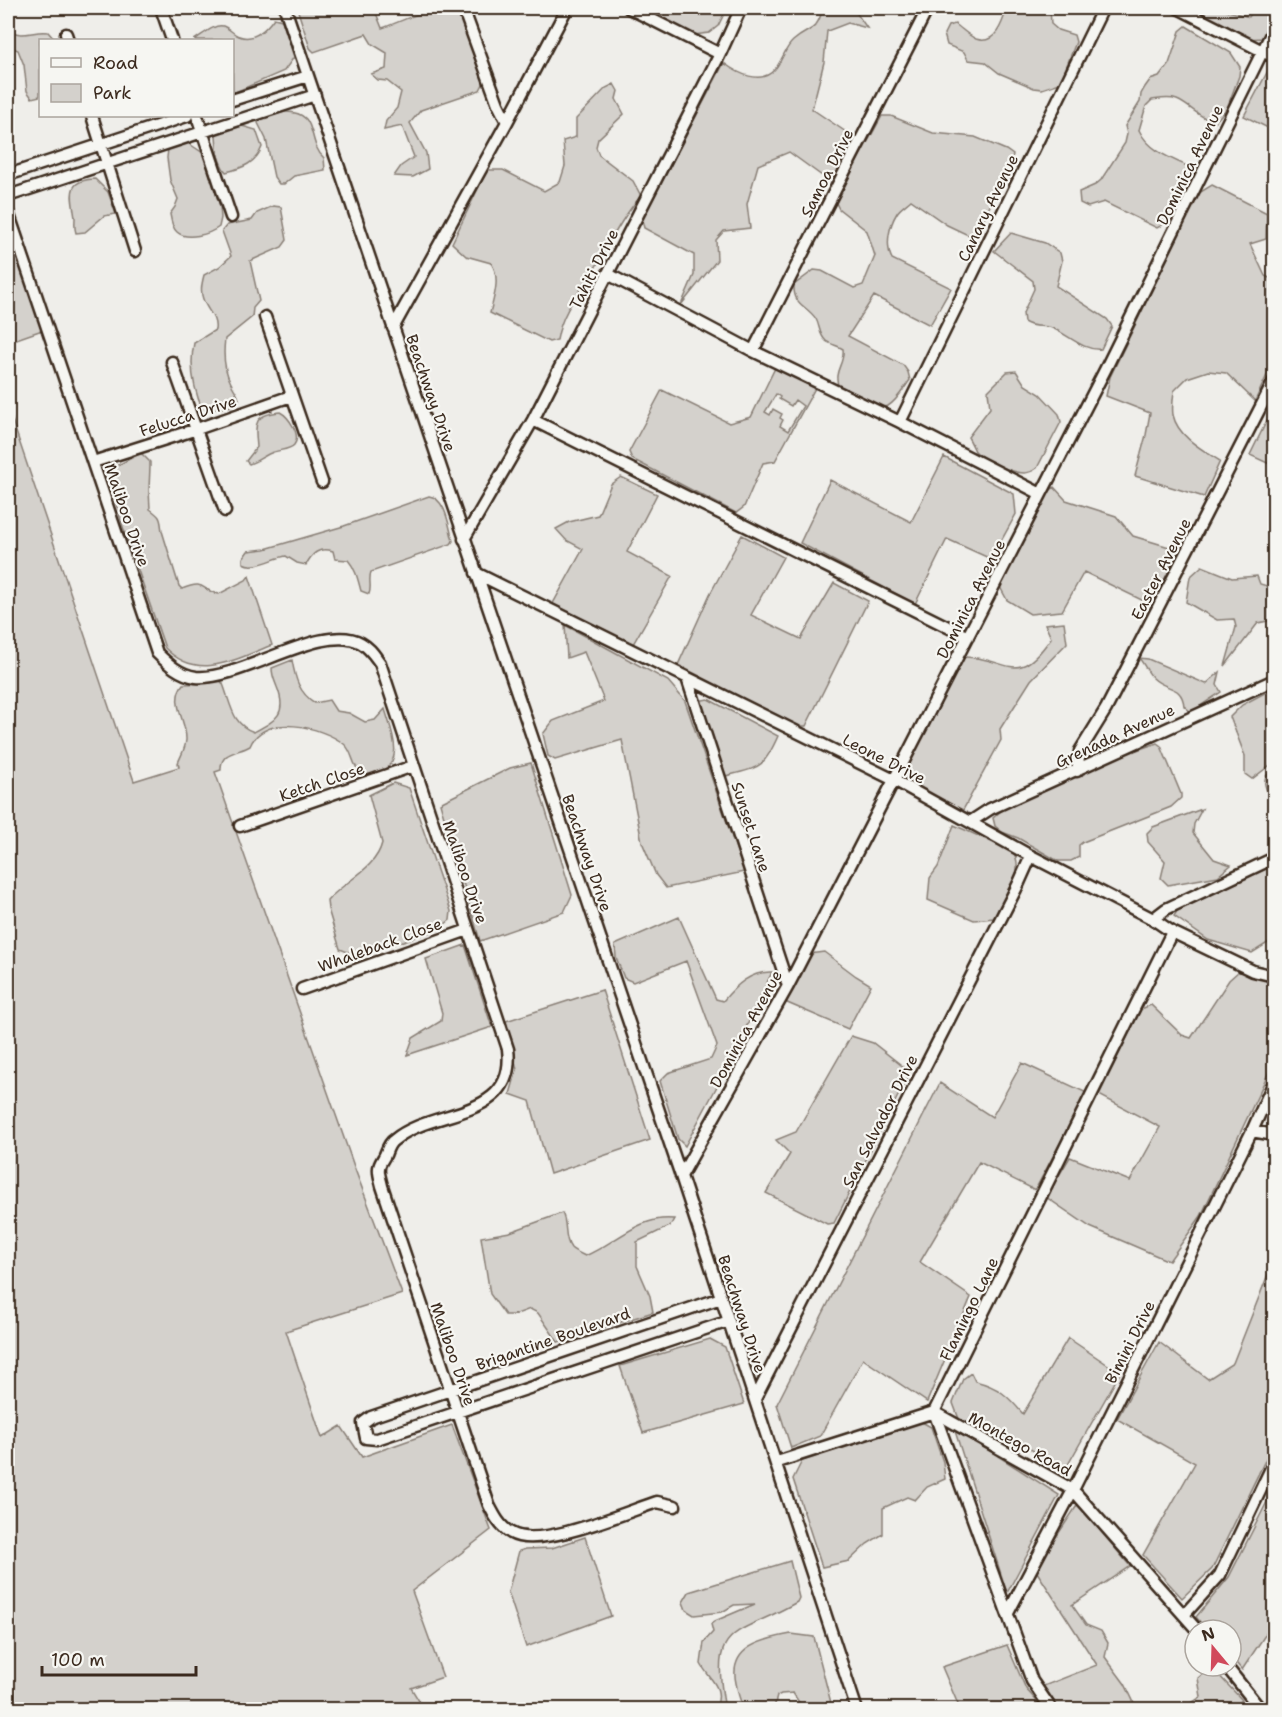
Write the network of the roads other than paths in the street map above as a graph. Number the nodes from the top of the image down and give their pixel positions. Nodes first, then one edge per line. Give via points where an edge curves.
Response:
1 (161, 8) edge
2 (285, 8) edge
3 (463, 8) edge
4 (567, 8) edge
5 (629, 8) edge
6 (741, 8) edge
7 (928, 8) edge
8 (1103, 8) edge
9 (1178, 8) edge
10 (1275, 28) edge
11 (172, 39) edge
12 (1263, 51) junction
13 (720, 54) junction
14 (1275, 57) edge
15 (308, 76) junction
16 (315, 95) junction
17 (234, 99) edge
18 (92, 117) edge
19 (184, 117) edge
20 (196, 117) edge
21 (507, 123) junction
22 (202, 132) junction
23 (101, 144) junction
24 (108, 164) junction
25 (8, 175) edge
26 (8, 196) edge
27 (8, 212) edge
28 (231, 217) dead end
29 (135, 251) dead end
30 (608, 274) junction
31 (265, 317) dead end
32 (393, 328) junction
33 (753, 351) junction
34 (172, 362) dead end
35 (1275, 381) edge
36 (291, 396) junction
37 (533, 420) junction
38 (900, 422) junction
39 (197, 429) junction
40 (93, 462) junction
41 (322, 482) dead end
42 (1041, 494) junction
43 (225, 511) dead end
44 (464, 539) junction
45 (476, 573) junction
46 (968, 637) junction
47 (687, 678) junction
48 (1275, 680) edge
49 (413, 766) junction
50 (1077, 771) junction
51 (894, 780) junction
52 (970, 822) junction
53 (240, 826) dead end
54 (1031, 856) junction
55 (1275, 858) edge
56 (1153, 919) junction
57 (468, 930) junction
58 (1172, 932) junction
59 (1275, 976) edge
60 (788, 986) junction
61 (302, 989) dead end
62 (1275, 1082) edge
63 (1252, 1131) junction
64 (1275, 1135) edge
65 (681, 1176) junction
66 (721, 1298) junction
67 (729, 1322) junction
68 (450, 1391) junction
69 (755, 1399) junction
70 (934, 1412) junction
71 (457, 1413) junction
72 (777, 1462) junction
73 (1275, 1462) edge
74 (1072, 1490) junction
75 (675, 1506) dead end
76 (1008, 1613) junction
77 (1184, 1615) junction
78 (1187, 1618) edge
79 (1236, 1678) edge
80 (857, 1710) edge
81 (1052, 1710) edge
82 (1261, 1710) edge

1 - 11 street
2 - 15 street, Beachway Drive
3 - 21 street
4 - 21 street
5 - 13 street
6 - 13 street, Tahiti Drive
7 - 33 street, Samoa Drive
8 - 38 street, Canary Avenue
9 - 12 street
10 - 12 street, Dominica Avenue
12 - 14 street
12 - 42 street, Dominica Avenue
13 - 30 street, Tahiti Drive
15 - 16 street, Beachway Drive
15 - 17 street
16 - 22 street
16 - 32 street, Beachway Drive
18 - 23 street
19 - 23 street
20 - 22 street
21 - 32 street
22 - 24 street
22 - 28 street
23 - 24 street
23 - 25 street
24 - 26 street
24 - 29 street
27 - 40 street, Maliboo Drive
30 - 33 street
30 - 37 street, Tahiti Drive
31 - 36 street
32 - 44 street, Beachway Drive
33 - 38 street
34 - 39 street
35 - 50 street, Easter Avenue via 1106,709 1080,751
36 - 39 street, Felucca Drive
36 - 41 street
37 - 44 street, Tahiti Drive
37 - 46 street
38 - 42 street
39 - 40 street, Felucca Drive
39 - 43 street
40 - 49 street, Maliboo Drive via 157,653 174,669 195,677 224,674 318,641 345,638 360,642 380,663
42 - 46 street, Dominica Avenue
44 - 45 street, Beachway Drive
45 - 47 street, Leone Drive
45 - 65 street, Beachway Drive
46 - 51 street, Dominica Avenue
47 - 51 street, Leone Drive
47 - 60 street, Sunset Lane
48 - 50 street, Grenada Avenue
49 - 53 street, Ketch Close
49 - 57 street, Maliboo Drive
50 - 52 street, Grenada Avenue via 990,809
51 - 52 street, Leone Drive
51 - 60 street, Dominica Avenue
52 - 54 street, Leone Drive
54 - 56 street, Leone Drive
54 - 69 street, San Salvador Drive
55 - 56 street via 1166,909
56 - 58 street, Leone Drive
57 - 61 street, Whaleback Close
57 - 68 street, Maliboo Drive via 508,1049 508,1072 493,1097 480,1105 413,1128 392,1141 379,1168
58 - 59 street, Leone Drive via 1253,971
58 - 70 street, Flamingo Lane
60 - 65 street, Dominica Avenue
62 - 63 street, Bimini Drive
63 - 64 street
63 - 74 street, Bimini Drive
65 - 66 street, Beachway Drive
66 - 67 street, Beachway Drive
66 - 68 street, Brigantine Boulevard
67 - 69 street, Beachway Drive
67 - 71 street, Brigantine Boulevard
68 - 71 street, Maliboo Drive
68 - 71 street, Brigantine Boulevard via 371,1417 363,1423 366,1438 377,1439
69 - 72 street, Beachway Drive
70 - 72 street
70 - 74 street, Montego Road
70 - 76 street
71 - 75 street, Maliboo Drive via 489,1505 511,1533 524,1538 551,1537 657,1502
72 - 80 street, Beachway Drive
73 - 77 street via 1220,1575
74 - 76 street, Bimini Drive
74 - 77 street, Montego Road
76 - 81 street via 1032,1681
77 - 78 street, Montego Road
79 - 82 street

